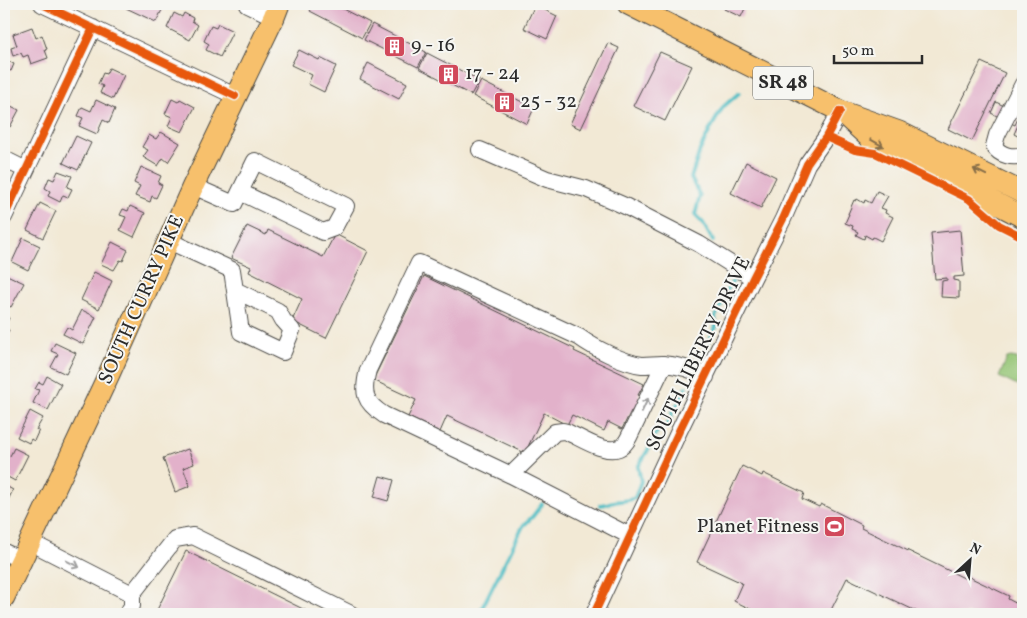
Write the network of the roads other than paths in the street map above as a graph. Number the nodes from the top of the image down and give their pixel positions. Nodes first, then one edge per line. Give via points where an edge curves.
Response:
1 (42, 4) edge
2 (247, 4) edge
3 (628, 4) edge
4 (276, 10) edge
5 (93, 28) junction
6 (1023, 84) edge
7 (236, 96) junction
8 (840, 111) junction
9 (480, 150) dead end
10 (1023, 155) edge
11 (4, 159) edge
12 (26, 170) junction
13 (194, 186) junction
14 (240, 192) junction
15 (1023, 193) edge
16 (4, 217) edge
17 (1023, 217) edge
18 (169, 241) junction
19 (753, 278) junction
20 (235, 290) dead end
21 (664, 364) junction
22 (706, 377) junction
23 (511, 475) junction
24 (630, 536) junction
25 (18, 551) edge
26 (132, 594) junction
27 (4, 597) edge
28 (127, 614) edge
29 (351, 614) edge
30 (594, 614) edge

1 - 5 street
2 - 4 street
3 - 8 main road, SR 48
4 - 7 main road, SOUTH CURRY PIKE
5 - 7 street
5 - 12 street
6 - 10 street via 994,146 1011,157
7 - 13 main road, SOUTH CURRY PIKE
15 -> 8 main road, SR 48 via 899,132
8 -> 17 main road, SR 48 via 872,140
8 - 19 street, SOUTH LIBERTY DRIVE via 807,164
9 - 19 street via 547,179 625,206 699,244
11 - 12 street
12 - 16 street
13 - 14 street via 234,204
13 - 18 main road, SOUTH CURRY PIKE
14 - 14 street via 255,161 346,206 334,228 323,232
18 - 20 street via 232,270
18 - 25 main road, SOUTH CURRY PIKE via 108,374
19 - 22 street, SOUTH LIBERTY DRIVE
21 - 22 street via 690,368
23 -> 21 street via 555,432 567,432 606,449 624,446
21 - 23 street via 627,362 419,263 368,370 364,384 366,397 373,408 384,415
22 - 24 street, SOUTH LIBERTY DRIVE
23 - 24 street
24 - 30 street, SOUTH LIBERTY DRIVE
25 -> 26 street
25 - 27 main road, SOUTH CURRY PIKE
26 - 28 street via 132,606
26 - 29 street via 175,539 193,536

